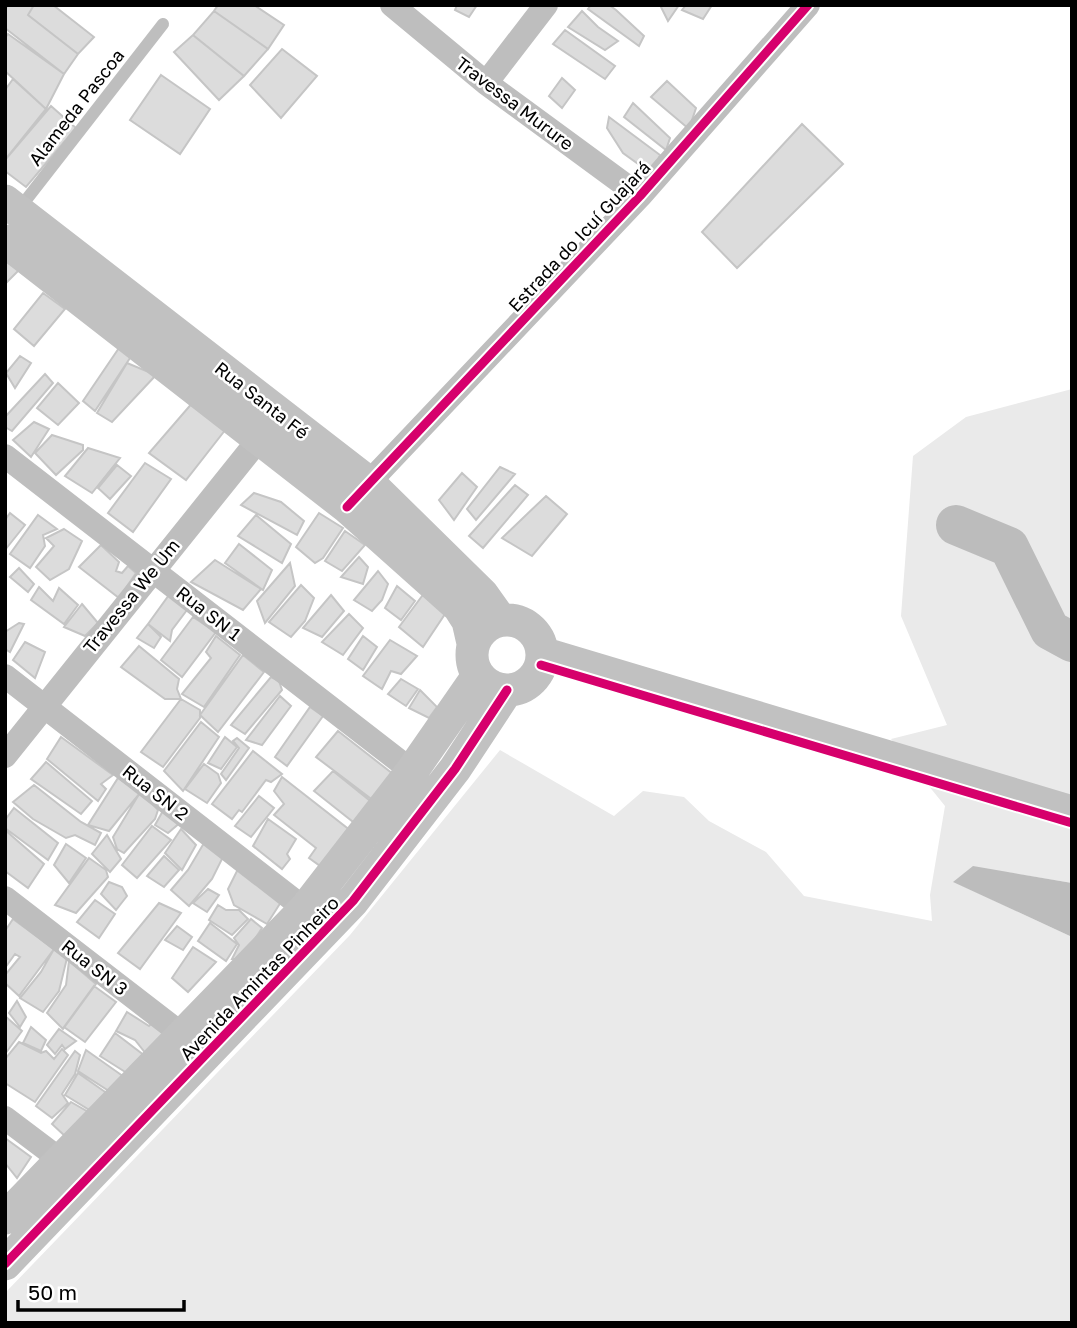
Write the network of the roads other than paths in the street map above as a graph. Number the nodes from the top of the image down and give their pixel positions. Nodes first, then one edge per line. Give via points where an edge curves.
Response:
1 (392, 5) edge
2 (546, 5) edge
3 (808, 5) edge
4 (163, 24) dead end
5 (486, 83) junction
6 (640, 196) junction
7 (12, 206) edge
8 (5, 241) edge
9 (78, 276) junction
10 (260, 438) junction
11 (5, 456) edge
12 (358, 495) junction
13 (152, 569) junction
14 (500, 620) junction
15 (473, 643) junction
16 (542, 653) junction
17 (5, 676) edge
18 (492, 683) junction
19 (45, 705) junction
20 (5, 756) edge
21 (412, 771) junction
22 (1072, 812) edge
23 (5, 898) edge
24 (305, 909) junction
25 (184, 1036) junction
26 (5, 1118) edge
27 (62, 1161) junction
28 (5, 1218) edge
29 (5, 1264) edge

1 - 5 street, Travessa Murure
2 - 5 street
3 - 6 street, Estrada do Icuí Guajará
4 - 7 lane, Alameda Pascoa
5 - 6 street, Travessa Murure
6 - 12 street, Estrada do Icuí Guajará
7 - 9 street, Rua Santa Fé
8 - 9 street, Rua Santa Fé
9 - 10 street, Rua Santa Fé
9 - 12 street, Rua Santa Fé
10 - 12 street, Rua Santa Fé
10 - 13 street, Travessa We Um
11 - 13 street, Rua SN 1
12 - 14 street, Rua Santa Fé via 482,594
12 - 15 street, Rua Santa Fé via 459,607
13 - 19 street, Travessa We Um
13 - 21 street, Rua SN 1
14 - 15 street via 489,624
14 - 16 street via 524,623 540,641
15 - 18 street via 471,655
16 - 18 street via 541,665 528,683
16 - 22 street
17 - 19 street, Rua SN 2
18 - 21 street, Avenida Amintas Pinheiro
18 - 29 street, Avenida Amintas Pinheiro via 455,769 354,901
19 - 20 street, Travessa We Um
19 - 24 street, Rua SN 2
21 - 24 street, Avenida Amintas Pinheiro
23 - 25 street, Rua SN 3
24 - 25 street, Avenida Amintas Pinheiro
25 - 27 street, Avenida Amintas Pinheiro
26 - 27 street
27 - 28 street, Avenida Amintas Pinheiro

